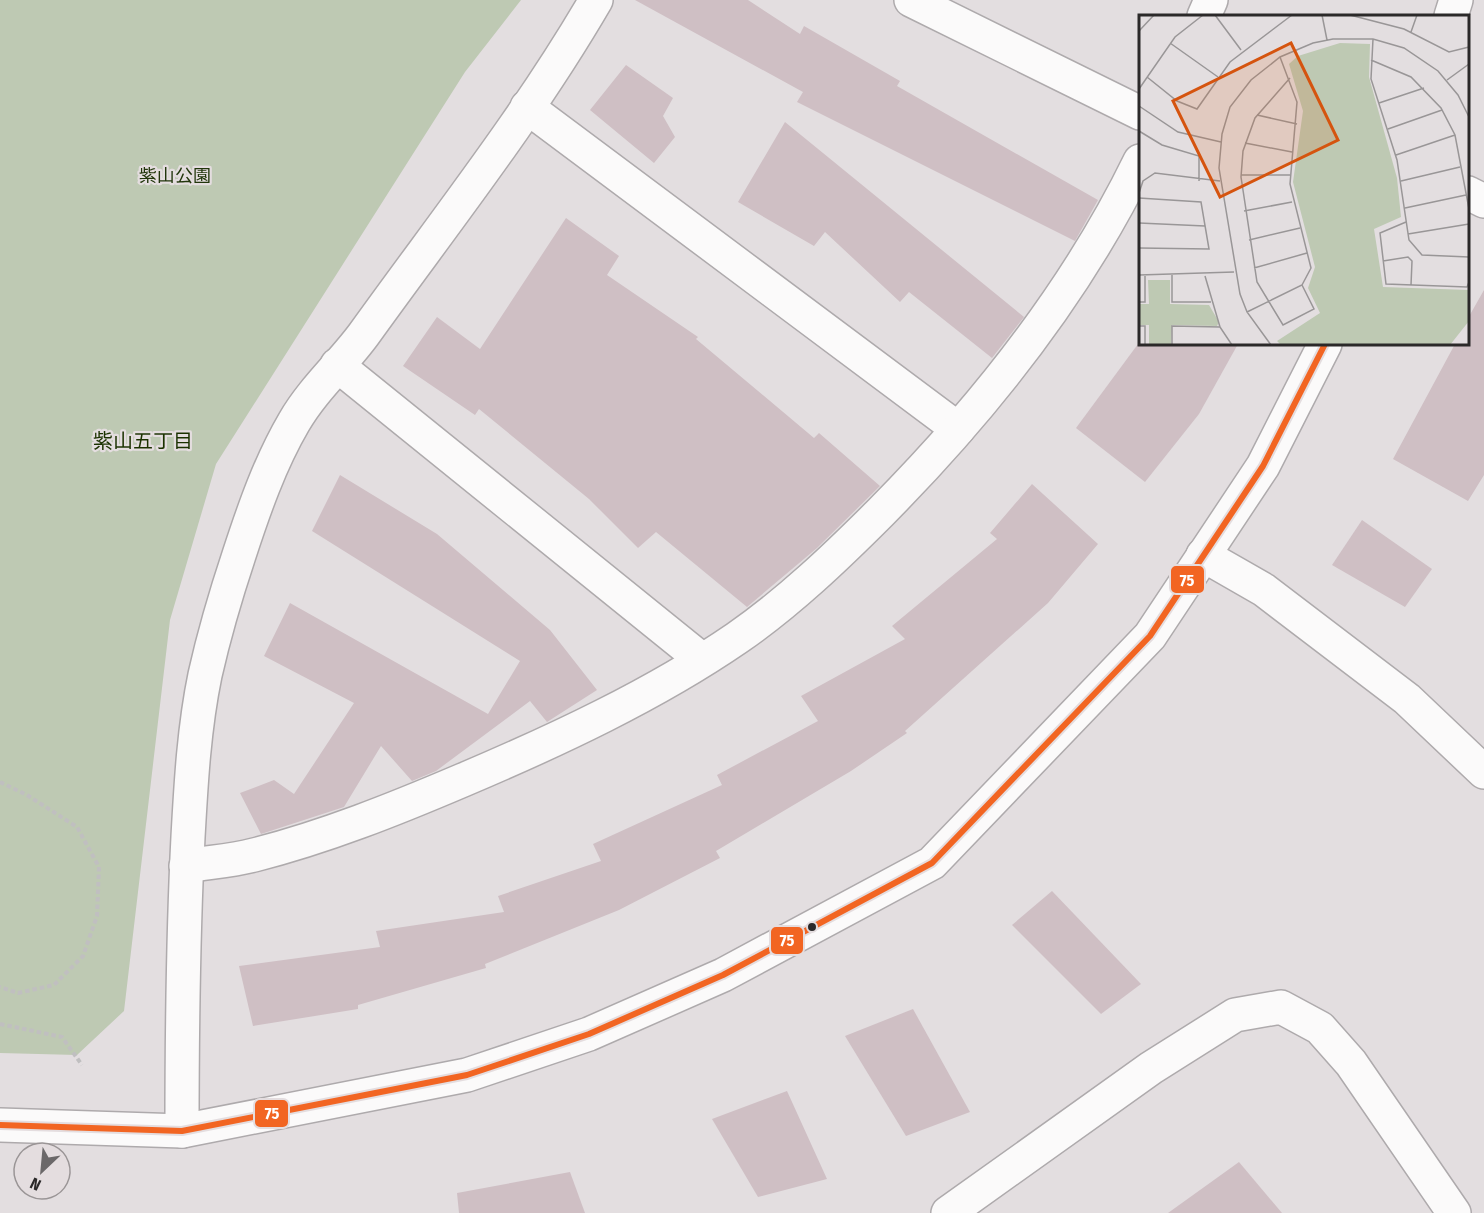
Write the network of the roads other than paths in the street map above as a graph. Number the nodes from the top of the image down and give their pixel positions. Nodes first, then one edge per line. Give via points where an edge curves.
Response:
1 (596, 0) edge
2 (911, 0) edge
3 (1211, 0) edge
4 (1456, 0) edge
5 (1204, 15) edge
6 (1451, 15) edge
7 (527, 107) junction
8 (1139, 113) edge
9 (1139, 163) edge
10 (1469, 194) edge
11 (1484, 201) edge
12 (1324, 345) edge
13 (337, 365) junction
14 (958, 429) junction
15 (1203, 555) junction
16 (701, 659) junction
17 (1484, 772) edge
18 (186, 866) junction
19 (0, 1125) edge
20 (182, 1131) junction
21 (948, 1213) edge
22 (1454, 1213) edge

1 - 7 street via 563,57
2 - 8 street
3 - 5 street
4 - 6 street
7 - 13 street
7 - 14 street
9 - 14 street via 1115,213 1021,356
10 - 11 street
12 - 15 street via 1263,466
13 - 16 street
13 - 18 street via 308,400 275,461 228,588 203,687
14 - 16 street via 852,541 780,605
15 - 17 street via 1264,590 1407,699
15 - 20 street via 1150,636 932,862 723,975 590,1034 467,1075
16 - 18 street via 573,729 416,800 251,856
18 - 20 street
19 - 20 street
21 - 22 street via 1151,1068 1235,1015 1281,1007 1320,1028 1351,1063

